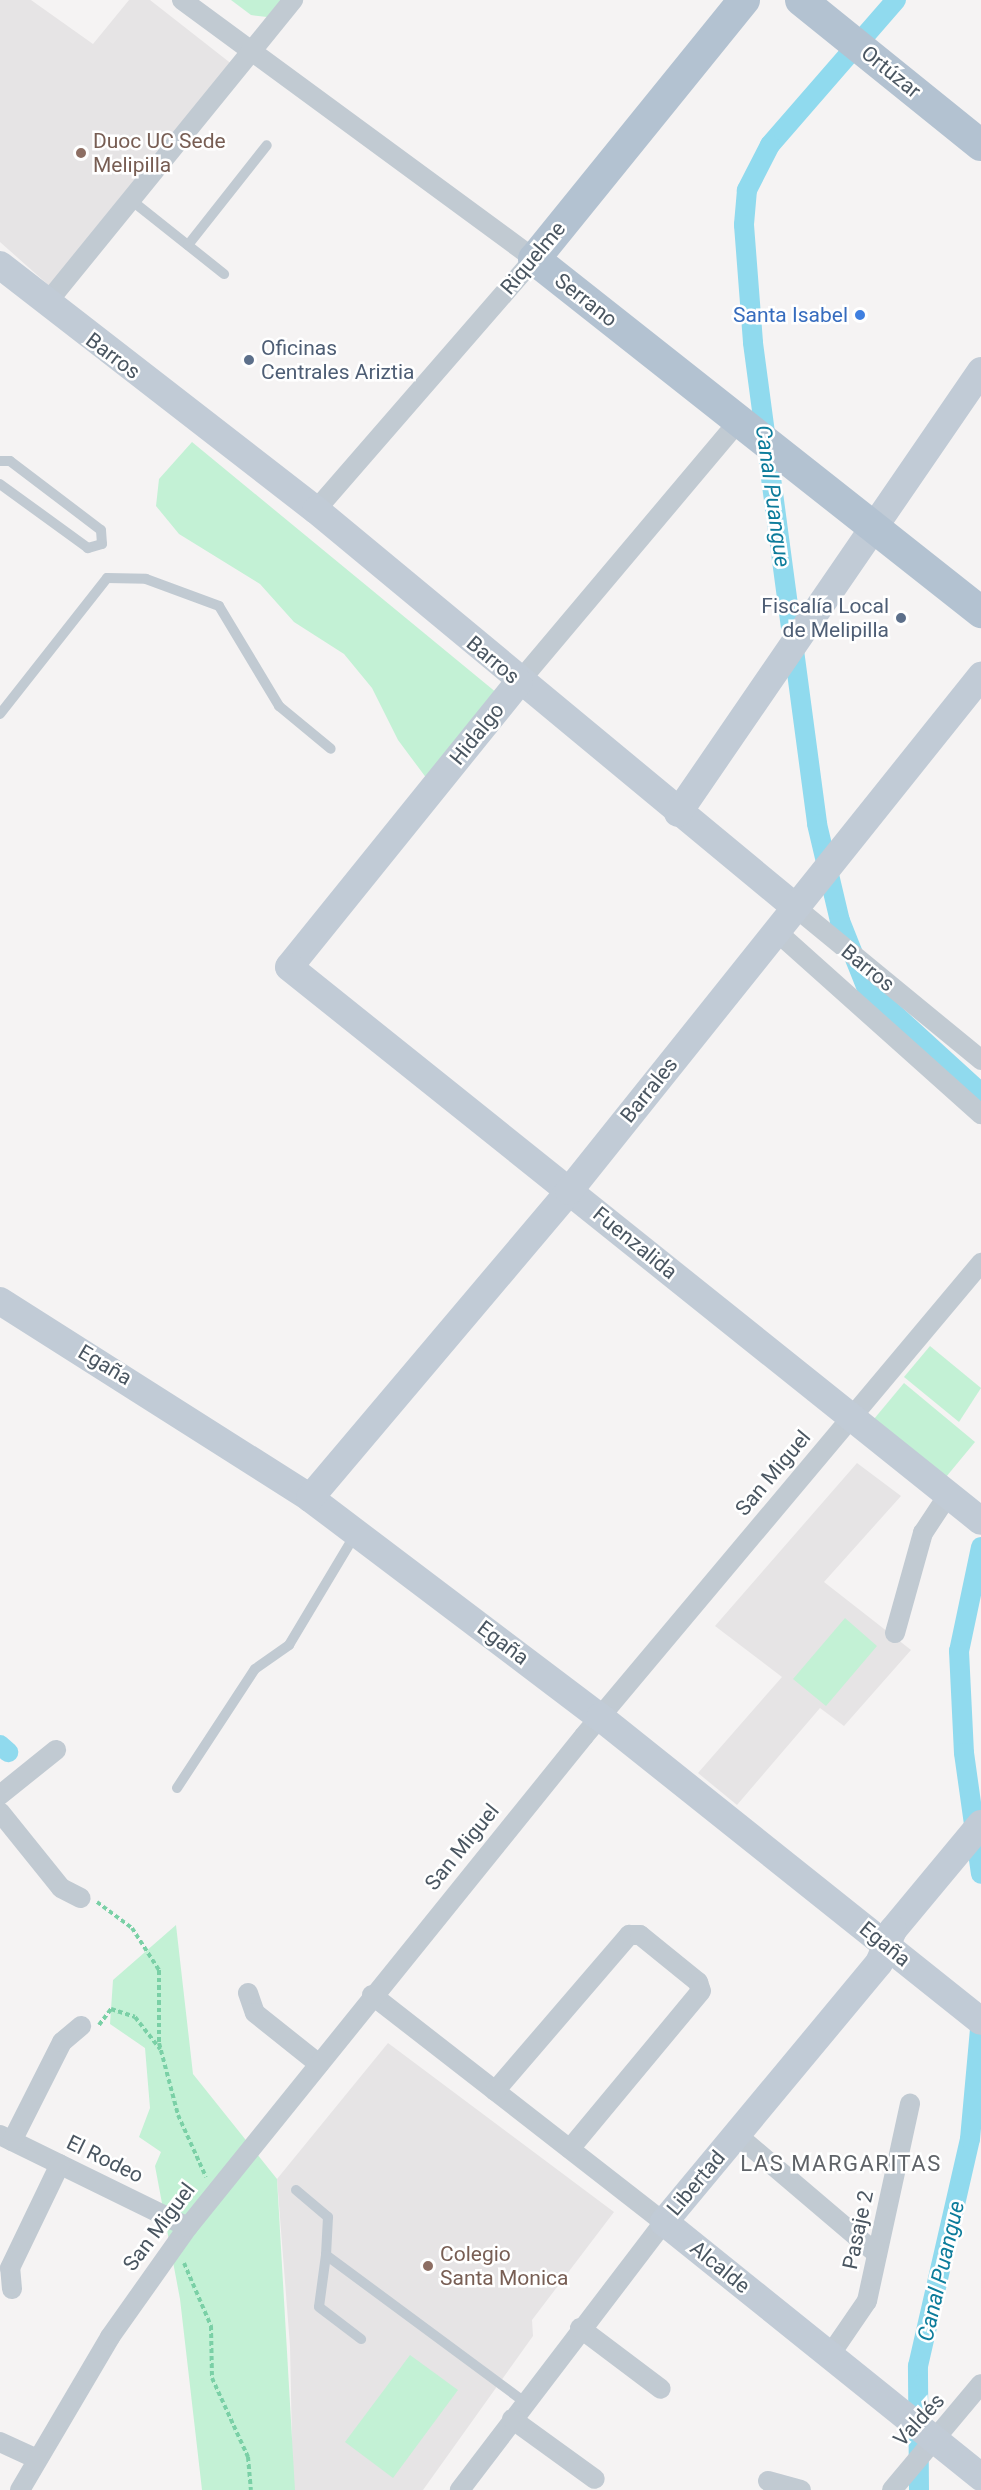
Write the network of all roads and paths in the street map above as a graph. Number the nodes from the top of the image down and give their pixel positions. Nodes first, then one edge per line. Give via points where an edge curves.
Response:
1 (182, 0) edge
2 (293, 0) edge
3 (744, 0) edge
4 (801, 0) edge
5 (250, 53) junction
6 (267, 145) dead end
7 (981, 145) edge
8 (131, 200) junction
9 (188, 245) junction
10 (534, 259) junction
11 (0, 265) edge
12 (224, 274) dead end
13 (46, 304) junction
14 (981, 370) edge
15 (745, 426) junction
16 (0, 461) edge
17 (0, 484) edge
18 (316, 510) junction
19 (874, 527) junction
20 (981, 612) edge
21 (981, 676) edge
22 (519, 682) junction
23 (0, 714) edge
24 (331, 749) dead end
25 (678, 813) junction
26 (795, 908) junction
27 (776, 931) junction
28 (289, 967) joint
29 (981, 1060) edge
30 (981, 1114) edge
31 (569, 1191) junction
32 (981, 1263) edge
33 (0, 1301) edge
34 (850, 1418) junction
35 (948, 1495) junction
36 (310, 1498) junction
37 (978, 1519) edge
38 (357, 1532) junction
39 (896, 1633) dead end
40 (600, 1717) junction
41 (56, 1750) dead end
42 (177, 1788) dead end
43 (0, 1795) edge
44 (0, 1812) edge
45 (973, 1834) edge
46 (81, 1898) joint
47 (886, 1945) junction
48 (248, 1993) dead end
49 (372, 1995) junction
50 (976, 2017) edge
51 (81, 2026) joint
52 (161, 2051) junction
53 (319, 2064) junction
54 (495, 2091) junction
55 (910, 2104) dead end
56 (736, 2134) junction
57 (6, 2138) edge
58 (570, 2149) junction
59 (60, 2164) junction
60 (206, 2177) dead end
61 (296, 2190) dead end
62 (664, 2222) junction
63 (182, 2235) junction
64 (877, 2254) junction
65 (326, 2255) junction
66 (12, 2289) dead end
67 (580, 2328) junction
68 (361, 2339) dead end
69 (830, 2355) junction
70 (981, 2384) edge
71 (661, 2389) dead end
72 (525, 2402) junction
73 (512, 2419) junction
74 (936, 2441) junction
75 (0, 2442) edge
76 (37, 2459) junction
77 (981, 2476) edge
78 (595, 2479) dead end
79 (768, 2481) dead end
80 (20, 2490) edge
81 (251, 2490) edge
82 (460, 2490) edge
83 (801, 2490) edge
84 (892, 2490) edge

1 - 5 street, Serrano
2 - 5 street
3 - 10 main road, Riquelme
4 - 7 main road, Ortúzar
5 - 8 street
5 - 10 street, Serrano
6 - 9 lane
8 - 9 lane
8 - 13 street
9 - 12 lane
10 - 15 main road, Serrano
10 - 18 street, Riquelme
11 - 13 street, Barros
13 - 18 street, Barros
14 - 19 street
15 - 19 main road, Serrano
15 - 22 street, Hidalgo
16 - 17 lane via 10,461 101,530 102,544 88,548
18 - 22 street, Barros
19 - 20 main road, Serrano
19 - 25 street
21 - 26 street, Barrales
22 - 25 street, Barros
22 - 28 street, Hidalgo
23 - 24 lane via 107,578 146,579 219,606 279,706
25 - 26 street, Barros
26 - 27 street, Barrales
26 - 29 street, Barros
27 - 30 street
27 - 31 street, Barrales
28 - 31 street, Fuenzalida
31 - 34 street, Fuenzalida
31 - 36 street, Barrales
32 - 34 street, San Miguel
33 - 36 street, Egaña
34 - 35 street, Fuenzalida
34 - 40 street, San Miguel
35 - 37 street, Fuenzalida
35 - 39 street via 924,1533
36 - 38 street, Egaña
38 - 40 street, Egaña
38 - 42 lane via 289,1645 255,1669
40 - 47 street, Egaña
40 - 49 street, San Miguel
41 - 43 street
44 - 46 street via 61,1888
45 - 47 street, Libertad
46 - 52 path via 106,1904 132,1928 159,1970 156,2006
47 - 50 street, Egaña
47 - 56 street, Libertad via 879,1963
48 - 53 street via 255,2013
49 - 53 street, San Miguel
49 - 54 street, Alcalde
51 - 52 path via 99,2026 111,2009 135,2017
51 - 57 street via 62,2042
52 - 60 path via 178,2115
53 - 63 street, San Miguel
54 - 58 street, Alcalde
54 - 58 street via 629,1935 640,1935 698,1982 701,1991
55 - 64 street, Pasaje 2
56 - 62 street, Libertad
56 - 64 street
57 - 59 street, El Rodeo
58 - 62 street, Alcalde
59 - 63 street, El Rodeo
59 - 66 street via 10,2268
61 - 65 lane via 328,2217
62 - 67 street, Libertad
62 - 69 street, Alcalde
63 - 76 street, San Miguel via 110,2337
63 - 81 path via 211,2326 212,2378 248,2457
64 - 69 street, Pasaje 2 via 864,2309
65 - 68 lane via 319,2307
65 - 72 lane
67 - 71 street
67 - 72 street, Libertad
69 - 74 street, Alcalde
70 - 74 street, Valdés
72 - 73 street, Libertad
73 - 78 street
73 - 82 street, Libertad
74 - 77 street, Alcalde
74 - 84 street, Valdés
75 - 76 street
76 - 80 street, San Miguel
79 - 83 street

